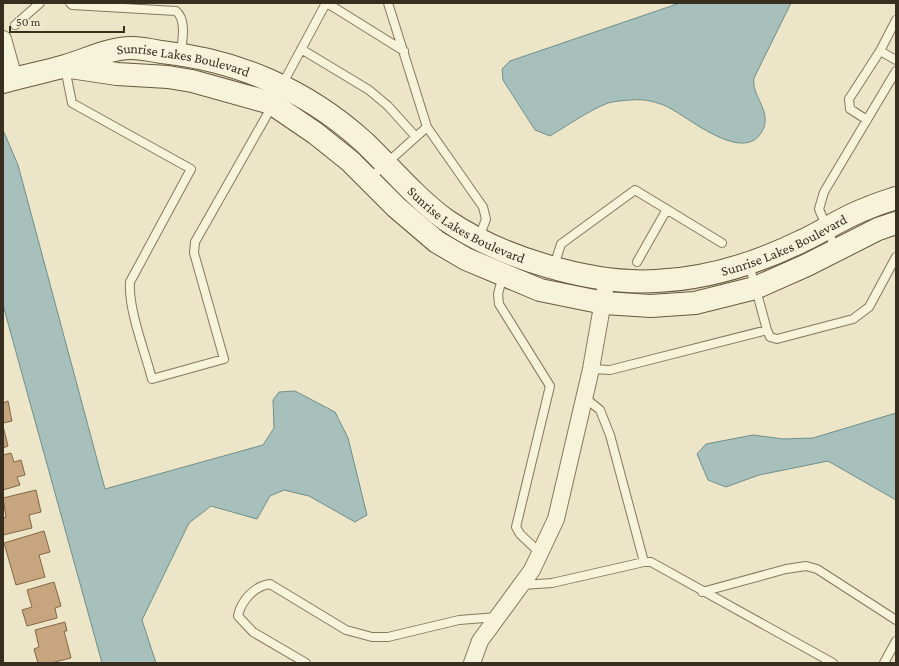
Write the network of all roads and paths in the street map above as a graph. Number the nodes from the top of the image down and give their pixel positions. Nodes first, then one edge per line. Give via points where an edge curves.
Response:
1 (40, 3) edge
2 (70, 3) edge
3 (327, 3) edge
4 (388, 3) edge
5 (896, 20) edge
6 (15, 25) dead end
7 (3, 39) edge
8 (301, 48) junction
9 (404, 51) junction
10 (880, 51) junction
11 (181, 54) junction
12 (896, 60) edge
13 (65, 66) junction
14 (896, 71) edge
15 (8, 80) edge
16 (277, 94) junction
17 (867, 120) junction
18 (427, 127) junction
19 (416, 137) junction
20 (386, 165) junction
21 (368, 180) junction
22 (896, 198) edge
23 (667, 209) junction
24 (896, 223) edge
25 (826, 229) junction
26 (479, 238) junction
27 (722, 243) dead end
28 (836, 250) junction
29 (896, 257) edge
30 (637, 262) dead end
31 (748, 264) junction
32 (509, 265) junction
33 (553, 269) junction
34 (607, 278) junction
35 (755, 288) junction
36 (604, 303) junction
37 (767, 330) junction
38 (591, 369) junction
39 (584, 397) junction
40 (540, 552) junction
41 (644, 562) junction
42 (521, 585) junction
43 (702, 592) junction
44 (498, 617) junction
45 (896, 620) edge
46 (896, 641) edge
47 (306, 663) edge
48 (472, 663) edge
49 (833, 663) edge
50 (884, 663) edge

1 - 6 lane
2 - 11 lane via 176,11 182,19
3 - 8 lane
3 - 9 lane
4 - 9 lane
5 - 10 lane
7 - 15 street
8 - 16 lane
8 - 19 lane via 369,90 388,106
9 - 18 lane
10 - 12 lane
10 - 17 lane via 849,99 850,109
11 - 13 street, Sunrise Lakes Boulevard via 130,48
11 - 16 street, Sunrise Lakes Boulevard via 235,66
13 - 15 street, Sunrise Lakes Boulevard
13 - 16 street, Sunrise Lakes Boulevard via 117,74 168,77
13 - 16 lane via 72,103 191,169 130,282 134,316 152,379 224,359 194,253 195,242
14 - 17 lane
16 - 20 street, Sunrise Lakes Boulevard via 329,114
16 - 21 street, Sunrise Lakes Boulevard via 315,133 350,161
17 - 25 lane via 824,192 819,209
18 - 19 lane
18 - 26 lane via 483,207 486,219
19 - 20 lane
20 - 21 lane
20 - 26 street, Sunrise Lakes Boulevard via 446,220
21 - 32 street, Sunrise Lakes Boulevard via 437,242 466,259
22 - 25 street, Sunrise Lakes Boulevard via 867,208
23 - 27 lane
23 - 30 lane
23 - 33 lane via 635,190 561,244
24 - 28 street, Sunrise Lakes Boulevard
25 - 28 lane
25 - 31 street, Sunrise Lakes Boulevard
26 - 32 street, Sunrise Lakes Boulevard
28 - 35 street, Sunrise Lakes Boulevard
29 - 37 lane via 869,306 853,319 778,340 770,337
31 - 34 street, Sunrise Lakes Boulevard via 688,278 654,282
31 - 35 lane
32 - 33 street, Sunrise Lakes Boulevard
32 - 36 street, Sunrise Lakes Boulevard via 540,290
32 - 40 lane via 498,294 499,304 550,386 516,527
33 - 34 street, Sunrise Lakes Boulevard
34 - 36 street
35 - 36 street, Sunrise Lakes Boulevard via 695,303 651,306
35 - 37 lane
36 - 38 street
37 - 38 lane via 610,370
38 - 39 street
39 - 40 street via 556,519
39 - 41 lane via 600,410 610,435
40 - 42 street via 532,570
41 - 42 lane via 552,583
41 - 43 lane via 651,562
42 - 44 street
43 - 45 lane via 806,566 817,569
43 - 49 lane
44 - 47 lane via 459,620 388,637 372,637 346,630 270,584 261,585 253,590 238,616 253,632
44 - 48 street via 480,641
46 - 50 lane

